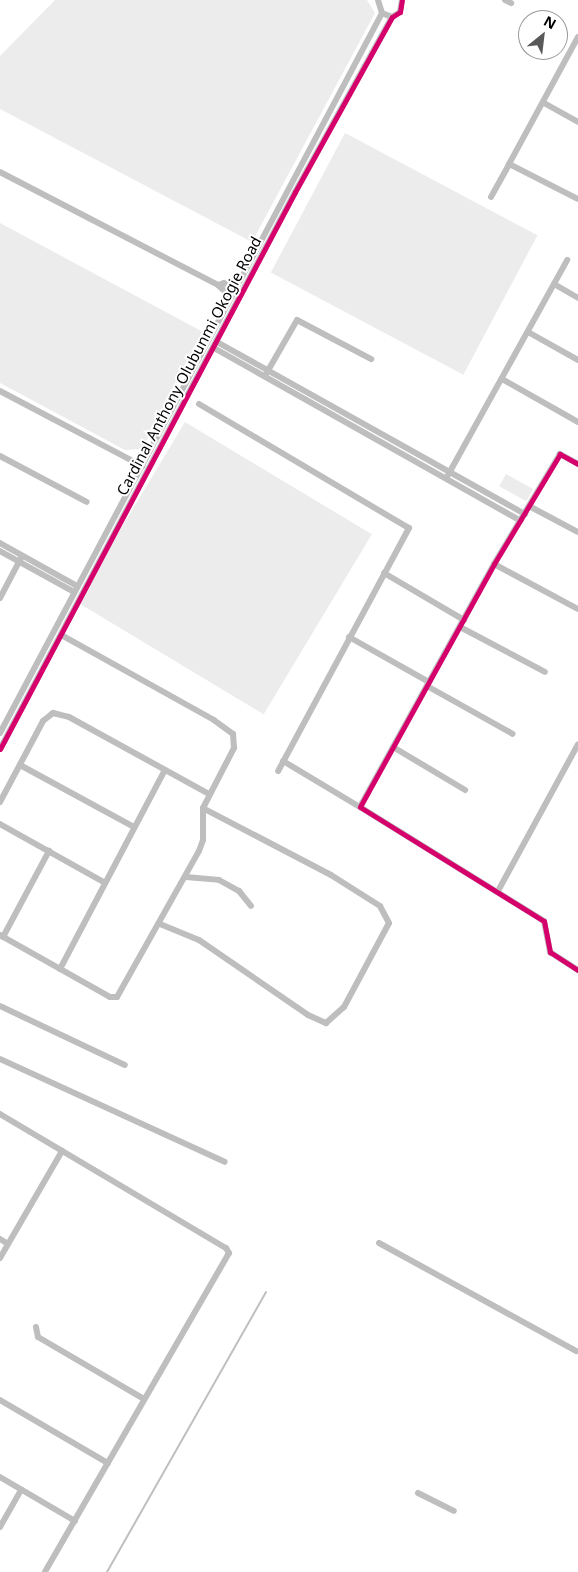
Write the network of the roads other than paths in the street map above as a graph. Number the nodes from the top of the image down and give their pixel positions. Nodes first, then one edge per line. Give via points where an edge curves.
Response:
1 (378, 0) edge
2 (402, 0) edge
3 (382, 13) junction
4 (392, 17) junction
5 (577, 40) edge
6 (544, 104) junction
7 (578, 122) edge
8 (509, 164) junction
9 (0, 172) edge
10 (491, 197) dead end
11 (578, 199) edge
12 (567, 260) dead end
13 (554, 284) junction
14 (218, 285) junction
15 (235, 288) junction
16 (231, 297) junction
17 (578, 298) edge
18 (528, 332) junction
19 (217, 342) junction
20 (214, 348) junction
21 (371, 359) dead end
22 (578, 360) edge
23 (266, 374) junction
24 (502, 379) junction
25 (0, 390) edge
26 (200, 404) dead end
27 (578, 422) edge
28 (0, 456) edge
29 (578, 464) edge
30 (142, 466) junction
31 (448, 476) junction
32 (87, 502) dead end
33 (530, 506) junction
34 (525, 514) junction
35 (521, 521) junction
36 (578, 532) edge
37 (0, 543) edge
38 (98, 548) junction
39 (0, 551) edge
40 (105, 552) junction
41 (21, 557) junction
42 (494, 564) junction
43 (384, 573) junction
44 (76, 589) junction
45 (0, 598) edge
46 (578, 609) edge
47 (464, 620) junction
48 (460, 627) junction
49 (61, 635) junction
50 (349, 637) junction
51 (545, 672) dead end
52 (428, 684) junction
53 (0, 733) edge
54 (513, 734) dead end
55 (578, 744) edge
56 (393, 747) junction
57 (0, 749) edge
58 (283, 761) junction
59 (20, 765) junction
60 (165, 770) junction
61 (278, 770) dead end
62 (465, 790) dead end
63 (209, 794) junction
64 (0, 802) edge
65 (360, 807) junction
66 (203, 808) junction
67 (0, 824) edge
68 (134, 827) junction
69 (48, 851) junction
70 (186, 877) junction
71 (105, 883) junction
72 (498, 891) junction
73 (251, 906) dead end
74 (160, 924) junction
75 (2, 936) edge
76 (60, 969) junction
77 (578, 970) edge
78 (0, 1006) edge
79 (0, 1059) edge
80 (125, 1065) dead end
81 (0, 1114) edge
82 (62, 1151) junction
83 (225, 1162) dead end
84 (0, 1239) edge
85 (379, 1243) dead end
86 (8, 1244) junction
87 (0, 1258) edge
88 (36, 1327) dead end
89 (576, 1351) dead end
90 (144, 1399) junction
91 (0, 1400) edge
92 (108, 1463) junction
93 (0, 1477) edge
94 (21, 1490) junction
95 (418, 1494) dead end
96 (454, 1511) dead end
97 (75, 1520) junction
98 (0, 1527) edge
99 (45, 1572) edge

1 - 3 street
2 - 4 street, Cardinal Anthony Olubunmi Okogie Road via 400,12
3 - 4 street
3 - 15 street, Cardinal Anthony Olubunmi Okogie Road
4 - 19 street, Cardinal Anthony Olubunmi Okogie Road
5 - 6 street
6 - 7 street
6 - 8 street
8 - 10 street
8 - 11 street
9 - 14 street
12 - 13 street
13 - 17 street
13 - 18 street
14 - 15 street via 224,283
14 - 16 street
15 - 16 street, Cardinal Anthony Olubunmi Okogie Road
16 - 30 street, Cardinal Anthony Olubunmi Okogie Road
18 - 22 street
18 - 24 street
19 - 20 street, Cardinal Anthony Olubunmi Okogie Road
19 - 23 street
20 - 23 street
20 - 40 street, Cardinal Anthony Olubunmi Okogie Road
21 - 23 street via 301,319 297,320
23 - 31 street
24 - 27 street
24 - 31 street
25 - 30 street
26 - 43 street via 409,528
28 - 32 street
29 - 33 street via 560,454
30 - 38 street, Cardinal Anthony Olubunmi Okogie Road
31 - 34 street
31 - 35 street
33 - 34 street
33 - 36 street
34 - 35 street
35 - 42 street
37 - 41 street
38 - 40 street
38 - 44 street, Cardinal Anthony Olubunmi Okogie Road
39 - 41 street
40 - 49 street, Cardinal Anthony Olubunmi Okogie Road
41 - 44 street
41 - 45 street
42 - 46 street
42 - 47 street
43 - 47 street
43 - 50 street
44 - 53 street, Cardinal Anthony Olubunmi Okogie Road
47 - 48 street
48 - 51 street
48 - 52 street
49 - 57 street, Cardinal Anthony Olubunmi Okogie Road
49 - 63 street via 233,734 234,748
50 - 52 street
50 - 58 street
52 - 54 street
52 - 56 street
55 - 72 street
56 - 62 street
56 - 65 street
58 - 61 street
58 - 65 street
59 - 60 street via 43,721 53,713 69,717
59 - 64 street
59 - 68 street
60 - 63 street
60 - 68 street
63 - 66 street
65 - 72 street
66 - 70 street via 202,845
66 - 74 street via 332,875 380,906 389,923 344,1007 326,1023 199,940
67 - 69 street
68 - 71 street
69 - 71 street
69 - 75 street
70 - 73 street via 220,880 240,891
70 - 74 street
71 - 76 street
72 - 77 street via 544,921 550,952
74 - 76 street via 117,997 110,997
75 - 76 street
78 - 80 street
79 - 83 street
81 - 82 street
82 - 86 street
82 - 90 street via 226,1248 229,1253
84 - 86 street
85 - 89 street
86 - 87 street
88 - 90 street via 38,1337
90 - 92 street
91 - 92 street
92 - 97 street
93 - 94 street
94 - 97 street
94 - 98 street
95 - 96 street
97 - 99 street

